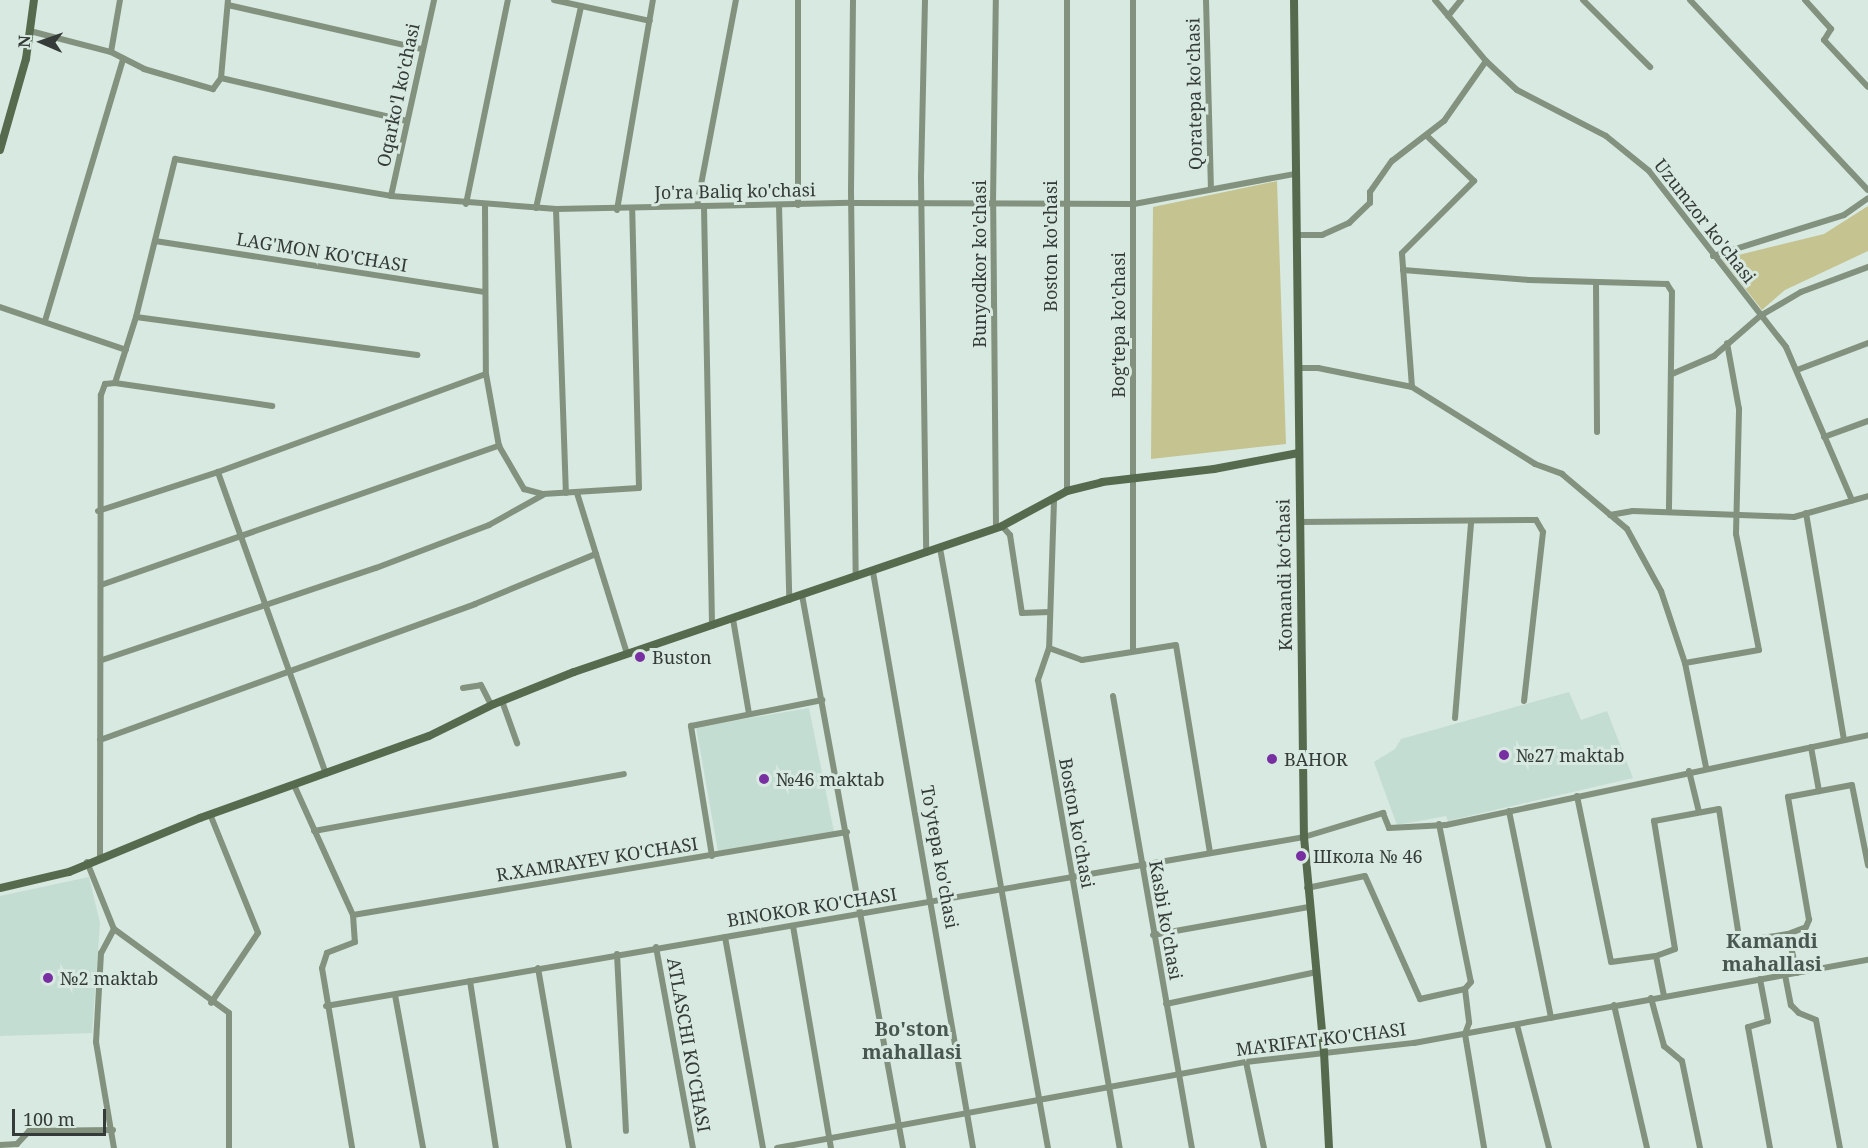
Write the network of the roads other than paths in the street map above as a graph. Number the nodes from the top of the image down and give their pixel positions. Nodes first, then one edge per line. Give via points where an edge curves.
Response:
1 (34, 0) edge
2 (120, 0) edge
3 (434, 0) edge
4 (508, 0) edge
5 (554, 0) edge
6 (653, 0) edge
7 (736, 0) edge
8 (798, 0) edge
9 (853, 0) edge
10 (925, 0) edge
11 (996, 0) edge
12 (1066, 0) edge
13 (1133, 0) edge
14 (1206, 0) edge
15 (1294, 0) edge
16 (1435, 0) edge
17 (1461, 0) edge
18 (1583, 0) edge
19 (1690, 0) edge
20 (1805, 0) edge
21 (570, 2) edge
22 (228, 3) edge
23 (581, 6) junction
24 (1448, 16) junction
25 (650, 21) junction
26 (30, 31) junction
27 (422, 49) junction
28 (111, 52) junction
29 (123, 60) junction
30 (1486, 61) junction
31 (1650, 67) dead end
32 (220, 78) junction
33 (1868, 87) edge
34 (407, 121) junction
35 (1427, 136) junction
36 (0, 150) edge
37 (1295, 174) junction
38 (1211, 188) junction
39 (1868, 190) edge
40 (391, 196) junction
41 (1868, 198) edge
42 (851, 203) junction
43 (921, 203) junction
44 (993, 203) junction
45 (1064, 203) junction
46 (466, 204) junction
47 (1134, 204) junction
48 (798, 205) junction
49 (485, 206) junction
50 (700, 206) junction
51 (779, 206) junction
52 (536, 208) junction
53 (556, 209) junction
54 (632, 209) junction
55 (617, 210) junction
56 (1296, 235) junction
57 (155, 241) junction
58 (1713, 256) junction
59 (1868, 267) edge
60 (1403, 270) junction
61 (1596, 283) junction
62 (485, 292) junction
63 (0, 307) edge
64 (1760, 316) junction
65 (136, 317) junction
66 (45, 321) junction
67 (1727, 342) junction
68 (1868, 343) edge
69 (126, 350) junction
70 (417, 355) dead end
71 (1298, 368) junction
72 (1797, 370) junction
73 (486, 374) junction
74 (1672, 374) junction
75 (115, 383) junction
76 (1412, 387) junction
77 (272, 406) dead end
78 (1868, 420) edge
79 (1597, 432) dead end
80 (1824, 437) junction
81 (499, 446) junction
82 (1299, 453) junction
83 (218, 472) junction
84 (1132, 479) junction
85 (1067, 491) junction
86 (566, 493) junction
87 (577, 493) junction
88 (543, 494) junction
89 (1868, 496) edge
90 (1852, 500) junction
91 (1054, 501) junction
92 (98, 511) junction
93 (1670, 512) junction
94 (1806, 513) junction
95 (1610, 515) junction
96 (1735, 515) junction
97 (1300, 522) junction
98 (1471, 522) junction
99 (999, 527) junction
100 (242, 537) junction
101 (940, 548) junction
102 (596, 554) junction
103 (926, 554) junction
104 (873, 572) junction
105 (856, 577) junction
106 (101, 585) junction
107 (802, 595) junction
108 (789, 600) junction
109 (266, 604) junction
110 (1050, 612) junction
111 (733, 619) junction
112 (712, 626) junction
113 (1049, 648) junction
114 (1133, 651) junction
115 (627, 654) junction
116 (102, 660) junction
117 (1685, 663) junction
118 (290, 672) junction
119 (463, 688) dead end
120 (1113, 696) dead end
121 (822, 700) junction
122 (501, 701) junction
123 (1524, 701) dead end
124 (490, 705) junction
125 (749, 714) junction
126 (1455, 718) dead end
127 (1868, 735) edge
128 (100, 740) junction
129 (1844, 740) junction
130 (517, 743) dead end
131 (1811, 747) junction
132 (1706, 767) junction
133 (1689, 771) junction
134 (326, 774) junction
135 (624, 774) dead end
136 (294, 785) junction
137 (1819, 791) junction
138 (1577, 796) junction
139 (1509, 811) junction
140 (1699, 812) junction
141 (210, 814) junction
142 (1439, 824) junction
143 (314, 831) junction
144 (847, 832) junction
145 (1304, 837) junction
146 (1210, 852) junction
147 (712, 856) junction
148 (100, 857) junction
149 (87, 862) junction
150 (1141, 865) junction
151 (1868, 865) edge
152 (1071, 877) junction
153 (0, 888) edge
154 (1307, 888) junction
155 (1002, 889) junction
156 (933, 902) junction
157 (1309, 907) junction
158 (352, 915) junction
159 (862, 915) junction
160 (792, 926) junction
161 (114, 929) junction
162 (1788, 934) junction
163 (1153, 935) junction
164 (725, 937) junction
165 (656, 947) junction
166 (617, 954) junction
167 (1656, 956) junction
168 (1868, 960) edge
169 (538, 968) junction
170 (1317, 972) junction
171 (1797, 973) junction
172 (1785, 975) junction
173 (1760, 979) junction
174 (470, 981) junction
175 (1465, 989) junction
176 (395, 994) junction
177 (1664, 996) junction
178 (1652, 998) junction
179 (211, 1003) junction
180 (1166, 1004) junction
181 (1614, 1005) junction
182 (326, 1006) junction
183 (1551, 1018) junction
184 (1517, 1025) junction
185 (1465, 1034) junction
186 (1324, 1052) junction
187 (1246, 1062) junction
188 (1178, 1075) junction
189 (1110, 1088) junction
190 (1038, 1101) junction
191 (967, 1113) junction
192 (898, 1124) junction
193 (113, 1130) junction
194 (626, 1131) dead end
195 (830, 1138) junction
196 (0, 1145) edge
197 (17, 1146) edge
198 (114, 1148) edge
199 (229, 1148) edge
200 (352, 1148) edge
201 (423, 1148) edge
202 (496, 1148) edge
203 (568, 1148) edge
204 (693, 1148) edge
205 (763, 1148) edge
206 (777, 1148) edge
207 (831, 1148) edge
208 (903, 1148) edge
209 (973, 1148) edge
210 (1048, 1148) edge
211 (1120, 1148) edge
212 (1192, 1148) edge
213 (1264, 1148) edge
214 (1329, 1148) edge
215 (1484, 1148) edge
216 (1549, 1148) edge
217 (1647, 1148) edge
218 (1700, 1148) edge
219 (1770, 1148) edge
220 (1840, 1148) edge

1 - 26 street
2 - 28 street
3 - 27 street, Oqarko'l ko'chasi
4 - 46 street
5 - 21 street
6 - 25 street
7 - 50 street
8 - 48 street
9 - 42 street
10 - 43 street
11 - 44 street, Bunyodkor ko'chasi
12 - 45 street, Boston ko'chasi
13 - 47 street, Bog'tepa ko'chasi
14 - 38 street, Qoratepa ko'chasi
15 - 37 street, Komandi ko‘chasi
16 - 24 street, Uzumzor ko'chasi
17 - 24 street
18 - 31 street
19 - 39 street
20 - 33 street via 1831,29 1824,40
21 - 23 street
22 - 27 street
22 - 32 street
23 - 25 street
23 - 52 street
24 - 30 street, Uzumzor ko'chasi
25 - 55 street
26 - 28 street
26 - 36 street
27 - 34 street, Oqarko'l ko'chasi
28 - 29 street
29 - 32 street via 213,89
29 - 66 street
30 - 35 street via 1444,121
30 - 58 street, Uzumzor ko'chasi via 1517,90 1622,147 1649,171
32 - 34 street
34 - 40 street, Oqarko'l ko'chasi
35 - 56 street via 1392,161 1370,192 1370,203 1349,223 1322,235
35 - 60 street via 1474,181 1402,253
37 - 38 street, Jo'ra Baliq ko'chasi
37 - 56 street, Komandi ko‘chasi
38 - 47 street, Jo'ra Baliq ko'chasi
40 - 46 street, Jo'ra Baliq ko'chasi
40 - 57 street, Jo'ra Baliq ko'chasi via 175,159
41 - 58 street via 1844,215
42 - 43 street, Jo'ra Baliq ko'chasi
42 - 48 street, Jo'ra Baliq ko'chasi
42 - 105 street
43 - 44 street, Jo'ra Baliq ko'chasi
43 - 103 street
44 - 45 street, Jo'ra Baliq ko'chasi
44 - 99 street, Bunyodkor ko'chasi
45 - 47 street, Jo'ra Baliq ko'chasi
45 - 85 street, Boston ko'chasi
46 - 49 street, Jo'ra Baliq ko'chasi
47 - 84 street, Bog'tepa ko'chasi
48 - 51 street, Jo'ra Baliq ko'chasi
49 - 52 street, Jo'ra Baliq ko'chasi
49 - 62 street
50 - 51 street, Jo'ra Baliq ko'chasi
50 - 54 street, Jo'ra Baliq ko'chasi
50 - 112 street
51 - 108 street
52 - 53 street, Jo'ra Baliq ko'chasi
53 - 55 street, Jo'ra Baliq ko'chasi
53 - 86 street
54 - 55 street, Jo'ra Baliq ko'chasi
54 - 87 street via 639,488
56 - 71 street, Komandi ko‘chasi
57 - 62 street, LAG'MON KO'CHASI
57 - 65 street
58 - 64 street, Uzumzor ko'chasi
59 - 64 street via 1801,292
60 - 61 street
60 - 76 street
61 - 74 street via 1667,284 1672,292
61 - 79 street
62 - 73 street
63 - 66 street
64 - 67 street
64 - 72 street, Uzumzor ko'chasi via 1786,347
65 - 69 street
65 - 70 street
66 - 69 street
67 - 74 street via 1714,356
67 - 96 street via 1740,409
68 - 72 street
69 - 75 street
71 - 76 street via 1318,368
71 - 82 street, Komandi ko‘chasi
72 - 80 street, Uzumzor ko'chasi
73 - 81 street
73 - 83 street
74 - 93 street
75 - 77 street
75 - 92 street via 105,384 101,395
76 - 95 street via 1535,464 1562,474
78 - 80 street
80 - 90 street, Uzumzor ko'chasi
81 - 88 street via 524,489
81 - 100 street
82 - 84 street
82 - 97 street, Komandi ko‘chasi
83 - 92 street
83 - 100 street
84 - 85 street
84 - 114 street, Bog'tepa ko'chasi
85 - 91 street
86 - 87 street
86 - 88 street
87 - 102 street
88 - 109 street via 489,525
89 - 90 street
90 - 94 street
91 - 99 street
91 - 110 street, Boston ko'chasi
92 - 106 street
93 - 95 street
93 - 96 street
94 - 96 street via 1794,517
94 - 129 street
95 - 117 street via 1627,529 1652,572
96 - 117 street via 1759,650
97 - 98 street
97 - 145 street, Komandi ko‘chasi
98 - 123 street via 1536,520 1543,532
98 - 126 street
99 - 101 street
99 - 110 street via 1010,536 1022,613
100 - 106 street
100 - 109 street
101 - 103 street
101 - 155 street
102 - 115 street
102 - 118 street via 475,604
103 - 104 street
104 - 105 street
104 - 156 street, To'ytepa ko'chasi
105 - 107 street
106 - 116 street
107 - 108 street
107 - 121 street
108 - 111 street
109 - 116 street
109 - 118 street
110 - 113 street, Boston ko'chasi
111 - 112 street
111 - 125 street
112 - 115 street
113 - 114 street via 1082,660
113 - 152 street, Boston ko'chasi via 1038,680
114 - 146 street via 1176,645
115 - 122 street
116 - 128 street
117 - 132 street
118 - 128 street
118 - 134 street
119 - 124 street via 481,685
120 - 150 street, Kasbi ko'chasi
121 - 125 street
121 - 144 street
122 - 124 street
122 - 130 street
124 - 134 street via 429,736
125 - 147 street via 691,726
127 - 129 street
128 - 148 street
129 - 131 street
131 - 132 street
131 - 137 street
132 - 133 street
133 - 138 street
133 - 140 street
134 - 136 street
135 - 143 street
136 - 141 street
136 - 143 street
137 - 151 street via 1852,785
137 - 162 street via 1788,797 1809,920 1806,927
138 - 139 street
138 - 167 street via 1607,954 1611,962
139 - 142 street
139 - 183 street
140 - 162 street via 1719,809 1739,936 1748,940
140 - 167 street via 1654,821 1675,949
141 - 148 street
141 - 179 street via 258,933
142 - 145 street, BINOKOR KO'CHASI via 1389,828 1383,813
142 - 175 street via 1471,982
143 - 158 street
144 - 147 street, R.XAMRAYEV KO'CHASI
144 - 159 street
145 - 146 street, BINOKOR KO'CHASI
145 - 154 street, Komandi ko‘chasi
146 - 150 street, BINOKOR KO'CHASI
147 - 158 street, R.XAMRAYEV KO'CHASI
148 - 149 street
149 - 153 street via 69,872
149 - 161 street
150 - 152 street, BINOKOR KO'CHASI
150 - 163 street, Kasbi ko'chasi
152 - 155 street, BINOKOR KO'CHASI
152 - 189 street, Boston ko'chasi
154 - 157 street, Komandi ko‘chasi
154 - 175 street via 1365,876 1420,999
155 - 156 street, BINOKOR KO'CHASI
155 - 190 street
156 - 159 street, BINOKOR KO'CHASI
156 - 191 street, To'ytepa ko'chasi
157 - 163 street
157 - 170 street, Komandi ko‘chasi
158 - 182 street via 355,942 327,953 322,968
159 - 160 street, BINOKOR KO'CHASI
159 - 192 street
160 - 164 street, BINOKOR KO'CHASI
160 - 195 street
161 - 179 street
161 - 193 street via 101,953 96,1042
162 - 171 street
163 - 180 street, Kasbi ko'chasi
164 - 165 street, BINOKOR KO'CHASI
164 - 205 street
165 - 166 street, BINOKOR KO'CHASI
165 - 204 street, ATLASCHI KO'CHASI
166 - 169 street, BINOKOR KO'CHASI
166 - 194 street
167 - 177 street
168 - 171 street, MA'RIFAT KO'CHASI
169 - 174 street, BINOKOR KO'CHASI
169 - 203 street
170 - 180 street
170 - 186 street, Komandi ko‘chasi
171 - 172 street, MA'RIFAT KO'CHASI
172 - 173 street, MA'RIFAT KO'CHASI
172 - 220 street via 1791,1005 1816,1020
173 - 177 street, MA'RIFAT KO'CHASI
173 - 219 street via 1768,1021 1748,1027
174 - 176 street, BINOKOR KO'CHASI
174 - 202 street
175 - 185 street
176 - 182 street, BINOKOR KO'CHASI
176 - 201 street
177 - 178 street, MA'RIFAT KO'CHASI
178 - 181 street, MA'RIFAT KO'CHASI
178 - 218 street via 1664,1046 1682,1061
179 - 199 street via 229,1013 230,1018
180 - 188 street, Kasbi ko'chasi
181 - 183 street, MA'RIFAT KO'CHASI
181 - 217 street
182 - 200 street
183 - 184 street, MA'RIFAT KO'CHASI
184 - 185 street, MA'RIFAT KO'CHASI
184 - 216 street
185 - 186 street, MA'RIFAT KO'CHASI
185 - 215 street
186 - 187 street, MA'RIFAT KO'CHASI
186 - 214 street, Komandi ko‘chasi
187 - 188 street, MA'RIFAT KO'CHASI
187 - 213 street
188 - 189 street, MA'RIFAT KO'CHASI
188 - 212 street, Kasbi ko'chasi
189 - 190 street, MA'RIFAT KO'CHASI
189 - 211 street, Boston ko'chasi
190 - 191 street, MA'RIFAT KO'CHASI
190 - 210 street
191 - 192 street, MA'RIFAT KO'CHASI
191 - 209 street, To'ytepa ko'chasi
192 - 195 street, MA'RIFAT KO'CHASI
192 - 208 street
193 - 197 street via 29,1131
193 - 198 street
195 - 206 street, MA'RIFAT KO'CHASI
195 - 207 street
196 - 197 street

